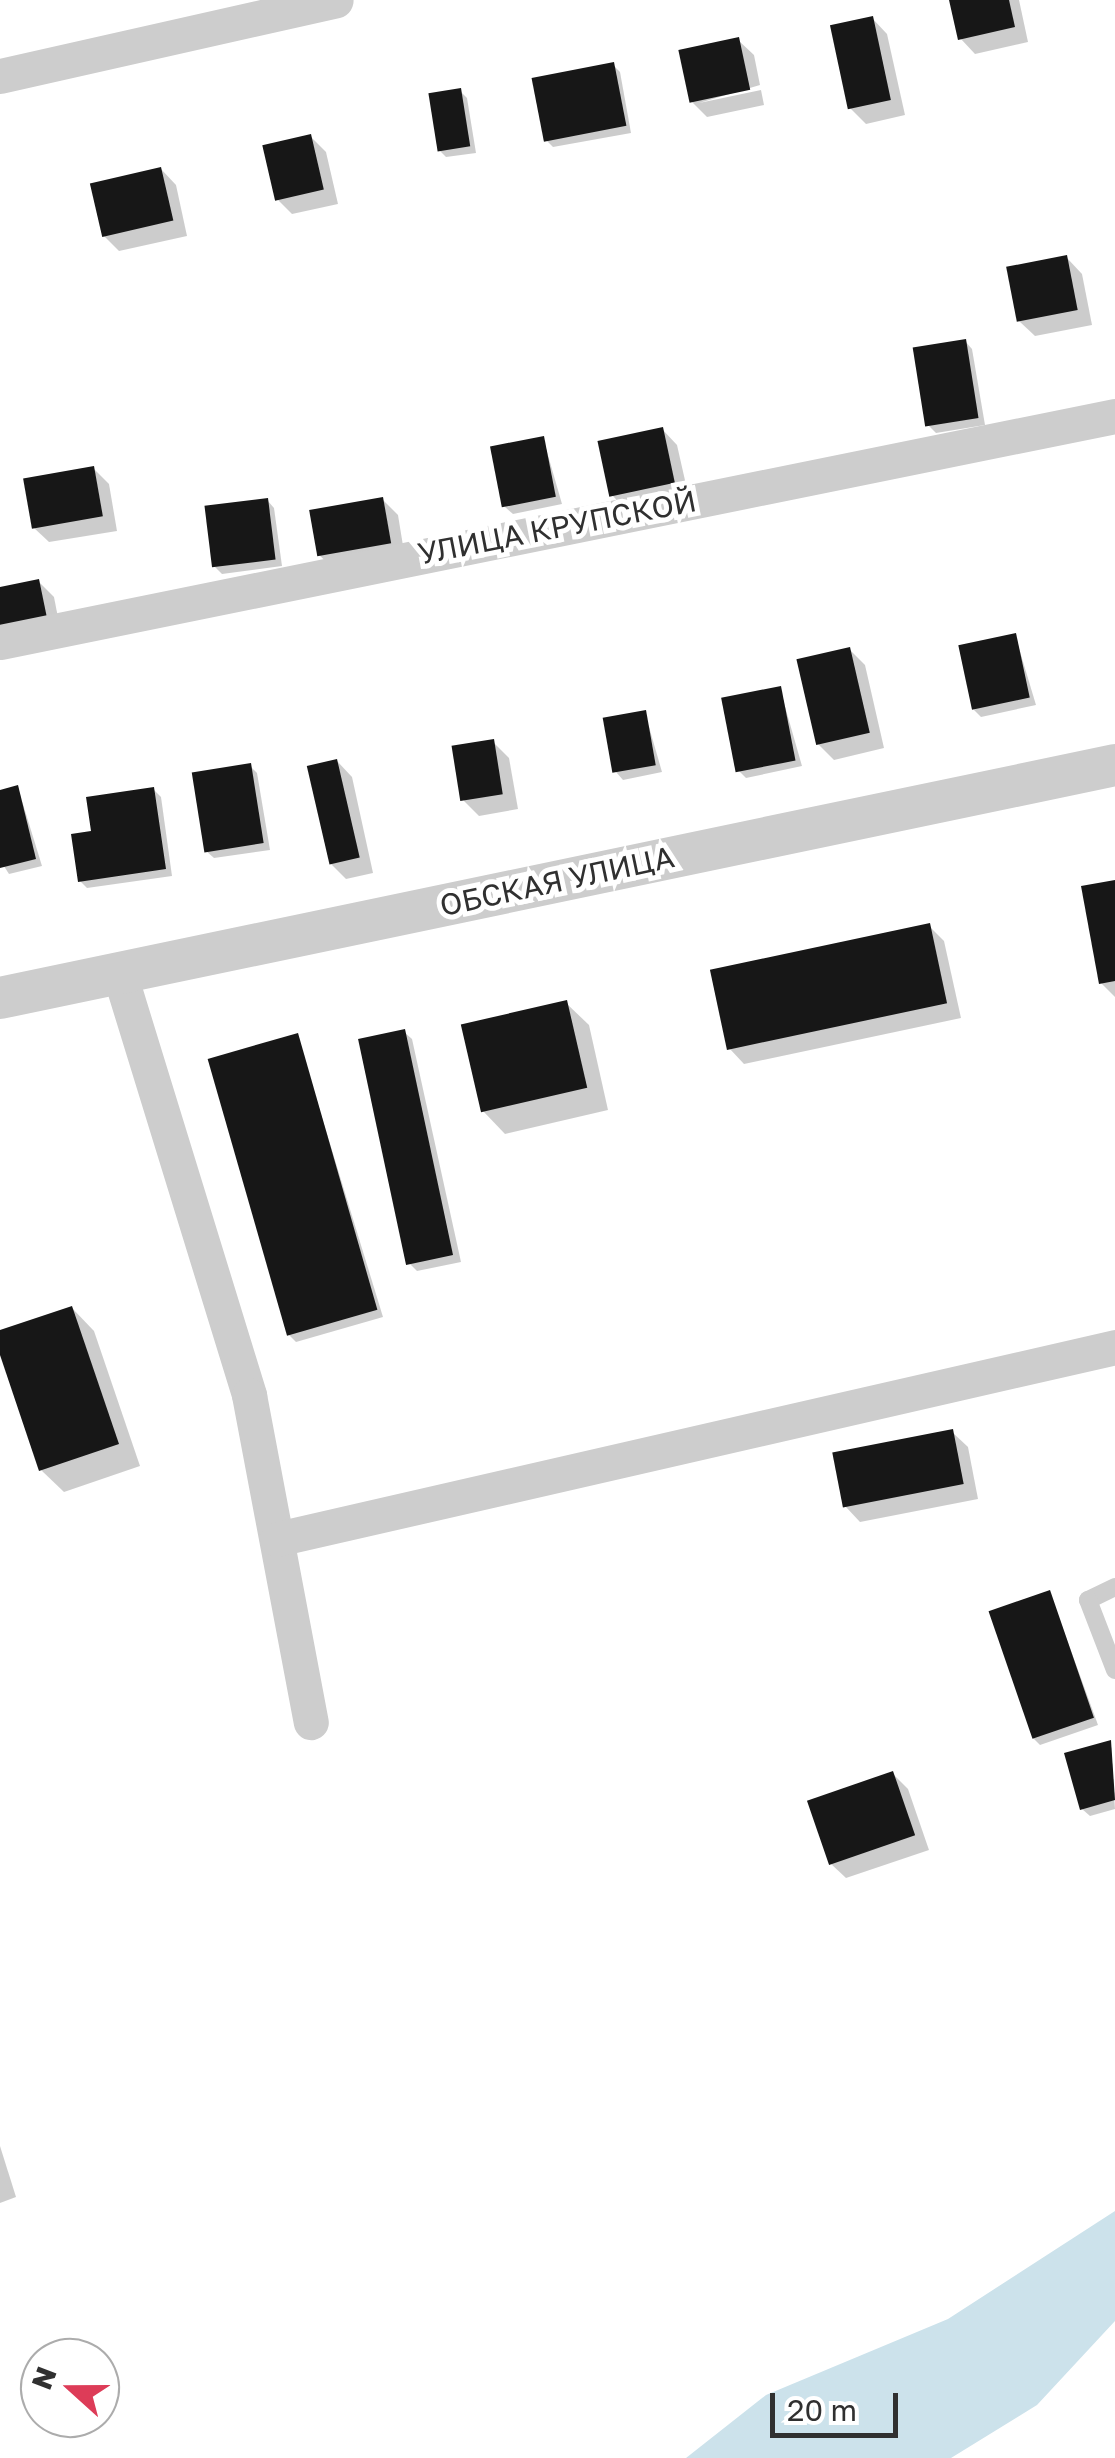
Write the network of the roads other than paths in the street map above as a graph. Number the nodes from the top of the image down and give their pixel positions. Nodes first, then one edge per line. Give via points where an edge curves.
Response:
1 (336, 0) edge
2 (0, 76) edge
3 (1115, 416) edge
4 (0, 642) edge
5 (1115, 765) edge
6 (119, 972) junction
7 (0, 998) edge
8 (1115, 1347) edge
9 (276, 1538) junction
10 (1115, 1588) edge
11 (1115, 1670) edge
12 (311, 1722) dead end

1 - 2 street
3 - 4 street, УЛИЦА КРУПСКОЙ
5 - 6 street, ОБСКАЯ УЛИЦА
6 - 7 street, ОБСКАЯ УЛИЦА
6 - 9 street via 249,1396
8 - 9 street
9 - 12 street
10 - 11 lane via 1088,1600

